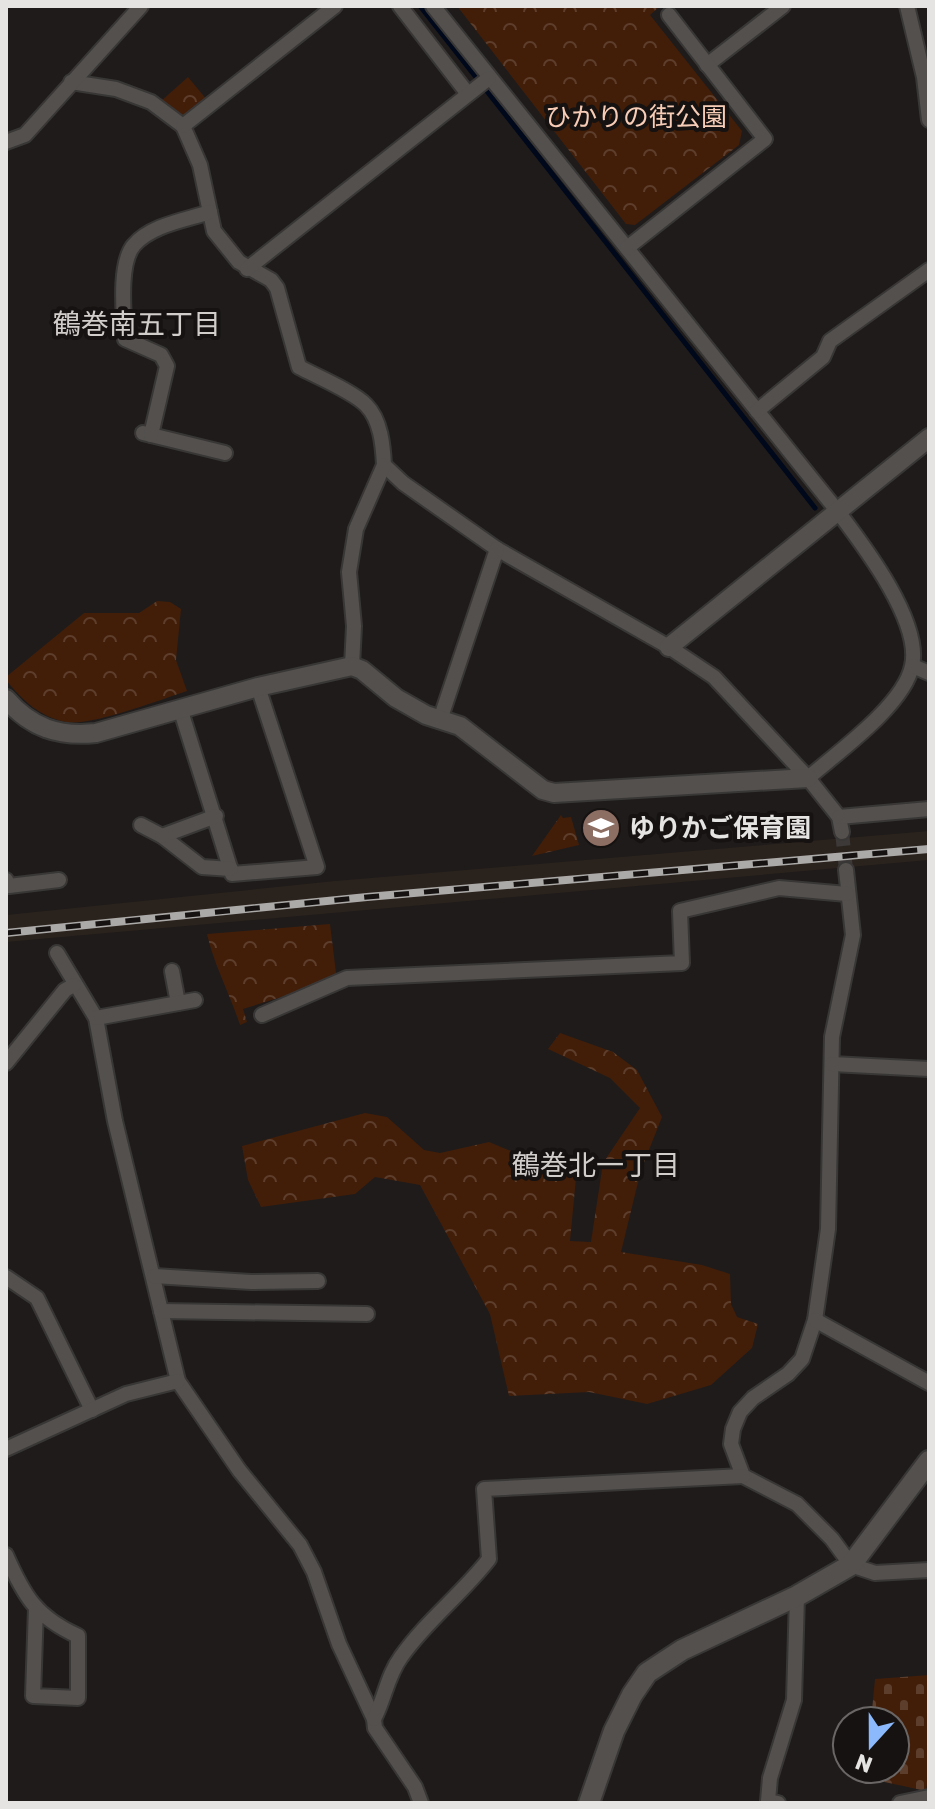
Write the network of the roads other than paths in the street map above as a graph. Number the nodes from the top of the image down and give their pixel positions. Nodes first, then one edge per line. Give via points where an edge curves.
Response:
1 (141, 6) edge
2 (335, 6) edge
3 (400, 6) edge
4 (433, 6) edge
5 (783, 6) edge
6 (907, 6) edge
7 (669, 15) dead end
8 (707, 65) junction
9 (489, 78) junction
10 (71, 82) junction
11 (468, 94) junction
12 (929, 120) edge
13 (183, 126) junction
14 (6, 142) edge
15 (210, 212) junction
16 (627, 248) junction
17 (247, 269) junction
18 (929, 270) edge
19 (757, 411) junction
20 (929, 438) edge
21 (225, 453) dead end
22 (384, 465) junction
23 (839, 513) junction
24 (497, 549) junction
25 (929, 639) edge
26 (912, 645) junction
27 (669, 647) junction
28 (352, 666) junction
29 (913, 666) junction
30 (929, 673) edge
31 (258, 687) junction
32 (6, 699) edge
33 (180, 708) junction
34 (440, 720) junction
35 (808, 778) junction
36 (929, 809) edge
37 (216, 816) junction
38 (141, 825) dead end
39 (162, 836) junction
40 (231, 869) junction
41 (846, 870) tunnel mouth
42 (6, 880) edge
43 (59, 880) dead end
44 (847, 894) junction
45 (57, 953) dead end
46 (172, 971) dead end
47 (74, 985) junction
48 (195, 1000) dead end
49 (178, 1003) junction
50 (262, 1015) dead end
51 (96, 1018) junction
52 (6, 1063) edge
53 (832, 1064) junction
54 (929, 1069) edge
55 (154, 1276) junction
56 (6, 1277) edge
57 (318, 1281) dead end
58 (161, 1311) junction
59 (367, 1314) dead end
60 (815, 1320) junction
61 (178, 1381) junction
62 (929, 1383) edge
63 (92, 1410) junction
64 (6, 1449) edge
65 (929, 1461) edge
66 (743, 1476) junction
67 (6, 1555) edge
68 (851, 1565) junction
69 (929, 1570) edge
70 (797, 1596) junction
71 (36, 1607) junction
72 (374, 1719) junction
73 (929, 1797) edge
74 (421, 1803) edge
75 (589, 1803) edge
76 (778, 1803) edge
77 (900, 1803) edge

1 - 10 street
2 - 13 street
3 - 11 street
4 - 9 street
5 - 8 street
6 - 12 street
7 - 8 street
8 - 16 street via 765,139
9 - 11 street
9 - 16 street
10 - 13 street via 116,89 151,102
10 - 14 street via 25,135
11 - 17 street
13 - 15 street via 200,165
15 - 17 street via 214,231
15 - 21 street via 133,246 123,298 125,339 161,355 167,366 147,434
16 - 19 street
17 - 22 street via 277,288 299,367 366,405 383,444
18 - 19 street via 830,341 823,357
19 - 23 street
20 - 23 street
22 - 24 street
22 - 28 street via 356,529 349,572
23 - 26 street via 894,594
23 - 27 street
24 - 27 street
24 - 34 street
25 - 26 street
26 - 29 street
27 - 35 street via 714,677
28 - 31 street
28 - 34 street via 396,698
29 - 30 street
29 - 35 street via 888,706
31 - 33 street
31 - 40 street via 317,867 232,874
32 - 33 street via 36,725 73,735
33 - 37 street
34 - 35 street via 460,726 554,793
35 - 36 street via 840,825
37 - 39 street
37 - 40 street
38 - 39 street
39 - 40 street via 202,867
41 - 44 street
42 - 43 street via 9,886
44 - 50 street via 779,888 680,911 682,963 347,978
44 - 53 street via 853,935 832,1037
45 - 47 street
46 - 49 street
47 - 51 street
47 - 52 street
48 - 49 street
49 - 51 street
51 - 55 street via 115,1121
53 - 54 street
53 - 60 street via 828,1229
55 - 57 street
55 - 58 street
56 - 63 street via 37,1298
58 - 59 street
58 - 61 street
60 - 62 street
60 - 66 street via 802,1359 740,1412 731,1444
61 - 63 street via 126,1394
61 - 72 street via 239,1470 300,1545
63 - 64 street
65 - 68 main road
66 - 68 street via 797,1504
66 - 72 street via 484,1489 489,1559 402,1655 388,1676
67 - 71 street
68 - 69 street via 875,1573
68 - 70 main road
70 - 75 main road via 703,1639 647,1673 614,1731
70 - 76 street via 794,1700 770,1778 768,1801
71 - 71 street via 51,1623 78,1636 78,1698 33,1696
72 - 74 street
73 - 77 street

